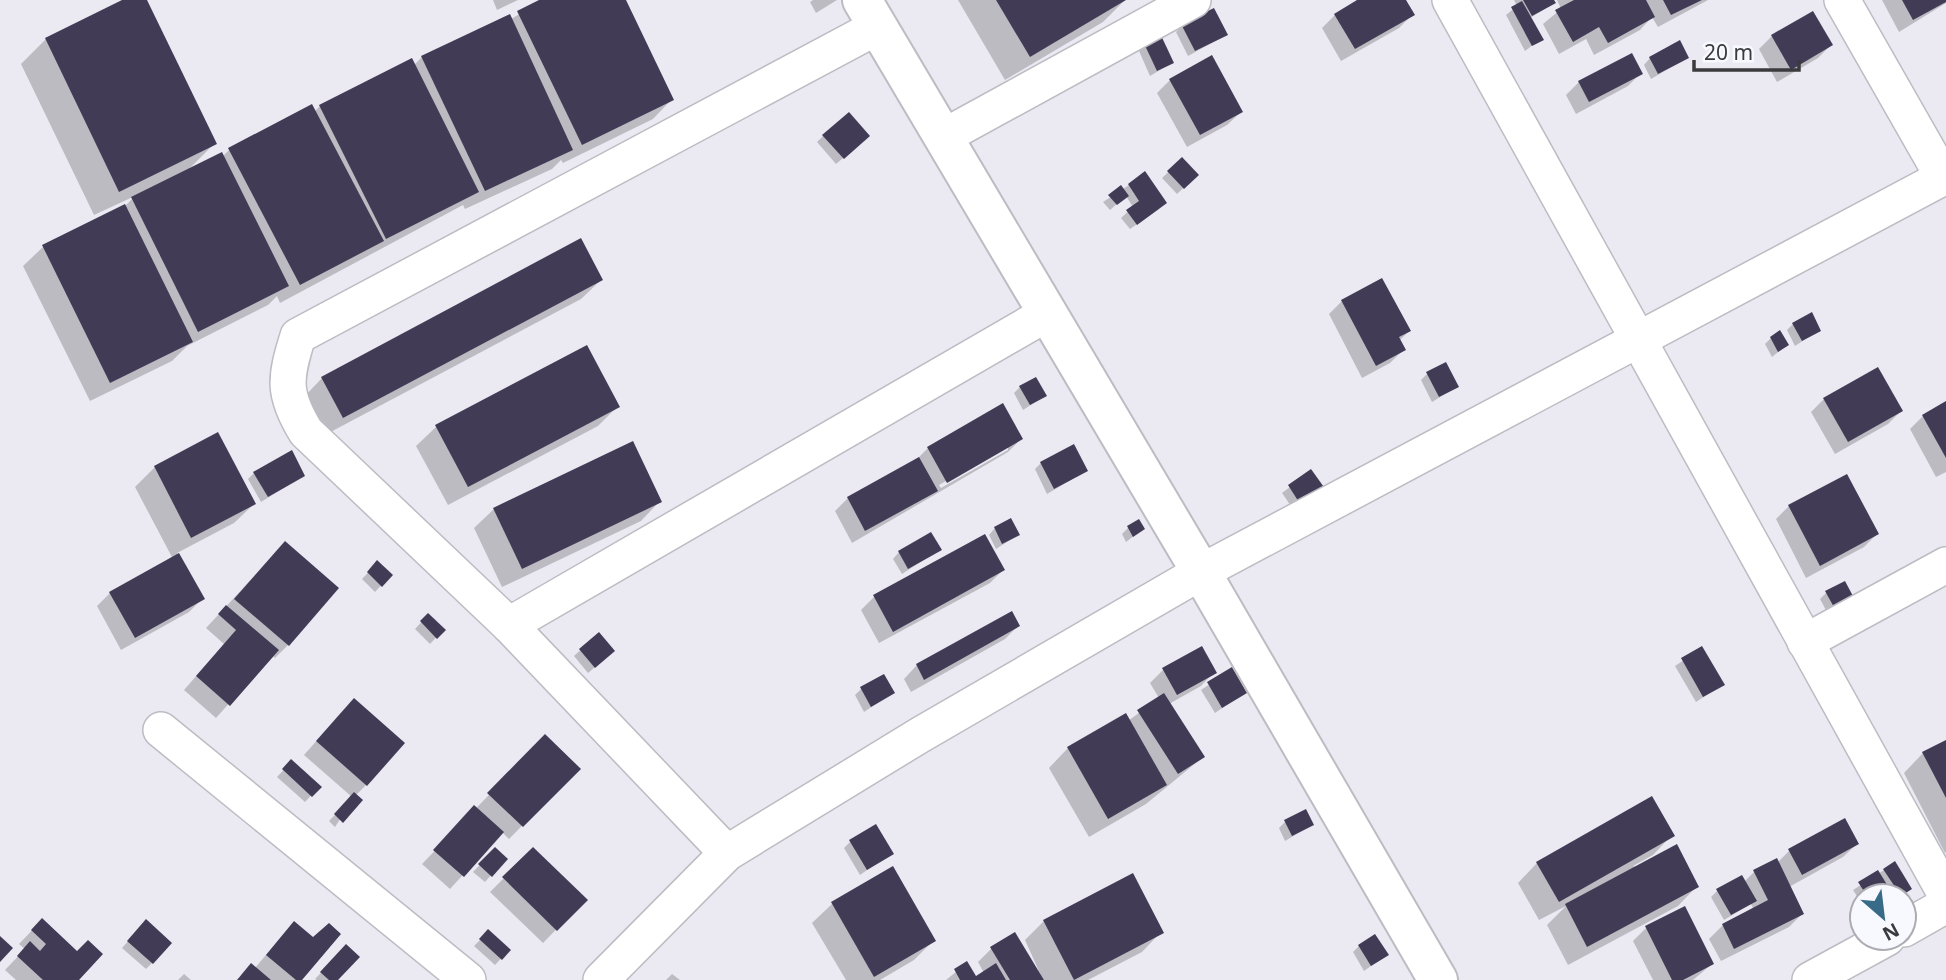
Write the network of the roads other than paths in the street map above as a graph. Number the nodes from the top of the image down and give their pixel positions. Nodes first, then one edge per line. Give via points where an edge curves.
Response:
1 (1193, 0) edge
2 (1450, 0) edge
3 (1842, 0) edge
4 (869, 13) edge
5 (943, 137) junction
6 (1945, 176) edge
7 (1048, 313) junction
8 (1638, 339) junction
9 (1946, 565) edge
10 (1201, 572) junction
11 (509, 625) junction
12 (1805, 642) junction
13 (162, 730) dead end
14 (727, 853) junction
15 (1946, 895) edge
16 (1946, 905) edge
17 (1918, 921) edge
18 (1861, 952) edge
19 (468, 980) edge
20 (601, 980) edge
21 (1438, 980) edge
22 (1810, 980) edge

1 - 5 street
2 - 8 street
3 - 6 street
4 - 5 street
4 - 11 street via 298,336 287,393 306,432
5 - 7 street
6 - 8 street
7 - 10 street
7 - 11 street
8 - 10 street
8 - 12 street
9 - 12 street
10 - 14 street
10 - 21 street
11 - 14 street
12 - 15 street
13 - 19 street
14 - 20 street
16 - 17 street
18 - 22 street

